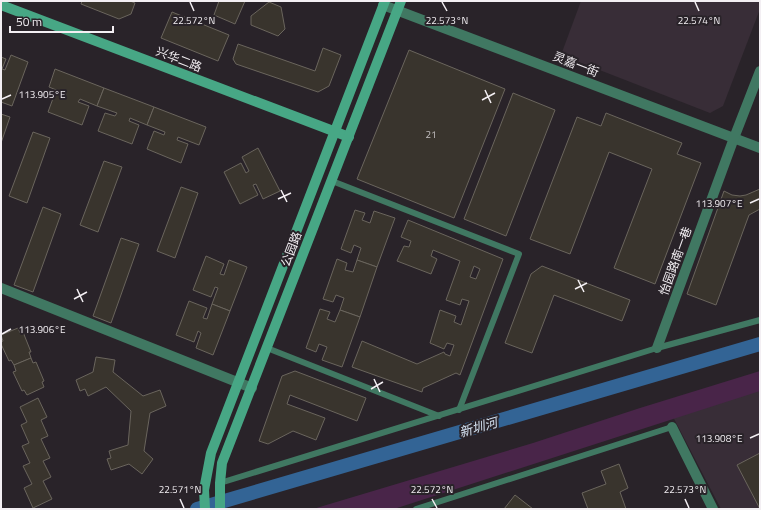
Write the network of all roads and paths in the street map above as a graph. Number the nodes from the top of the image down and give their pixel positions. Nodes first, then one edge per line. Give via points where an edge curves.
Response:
1 (384, 3) edge
2 (1, 5) edge
3 (399, 6) edge
4 (760, 71) edge
5 (335, 131) junction
6 (349, 136) junction
7 (734, 138) junction
8 (760, 148) edge
9 (332, 181) junction
10 (1, 288) edge
11 (760, 320) edge
12 (267, 348) junction
13 (657, 348) junction
14 (238, 382) junction
15 (252, 388) junction
16 (459, 410) junction
17 (439, 416) junction
18 (672, 427) joint
19 (220, 483) junction
20 (205, 509) edge
21 (220, 509) edge
22 (416, 509) edge
23 (713, 509) edge

1 - 3 street, 灵嘉一街
1 - 5 main road, 公园路
2 - 5 main road, 兴华二路
3 - 6 main road, 公园路
3 - 7 street, 灵嘉一街
4 - 7 street, 怡园路南一巷
5 - 6 main road, 兴华二路
5 - 14 main road, 公园路
6 - 9 main road, 公园路
7 - 8 street, 灵嘉一街
7 - 13 street, 怡园路南一巷
9 - 12 main road, 公园路
9 - 16 lane via 519,254
10 - 14 street
11 - 13 lane
12 - 15 main road, 公园路
12 - 17 lane
13 - 16 lane
14 - 15 street
14 - 20 main road, 公园路 via 210,453 204,490
15 - 19 main road, 公园路 via 222,463
16 - 17 lane
17 - 19 lane
18 - 22 lane
18 - 23 street
19 - 21 main road, 公园路

